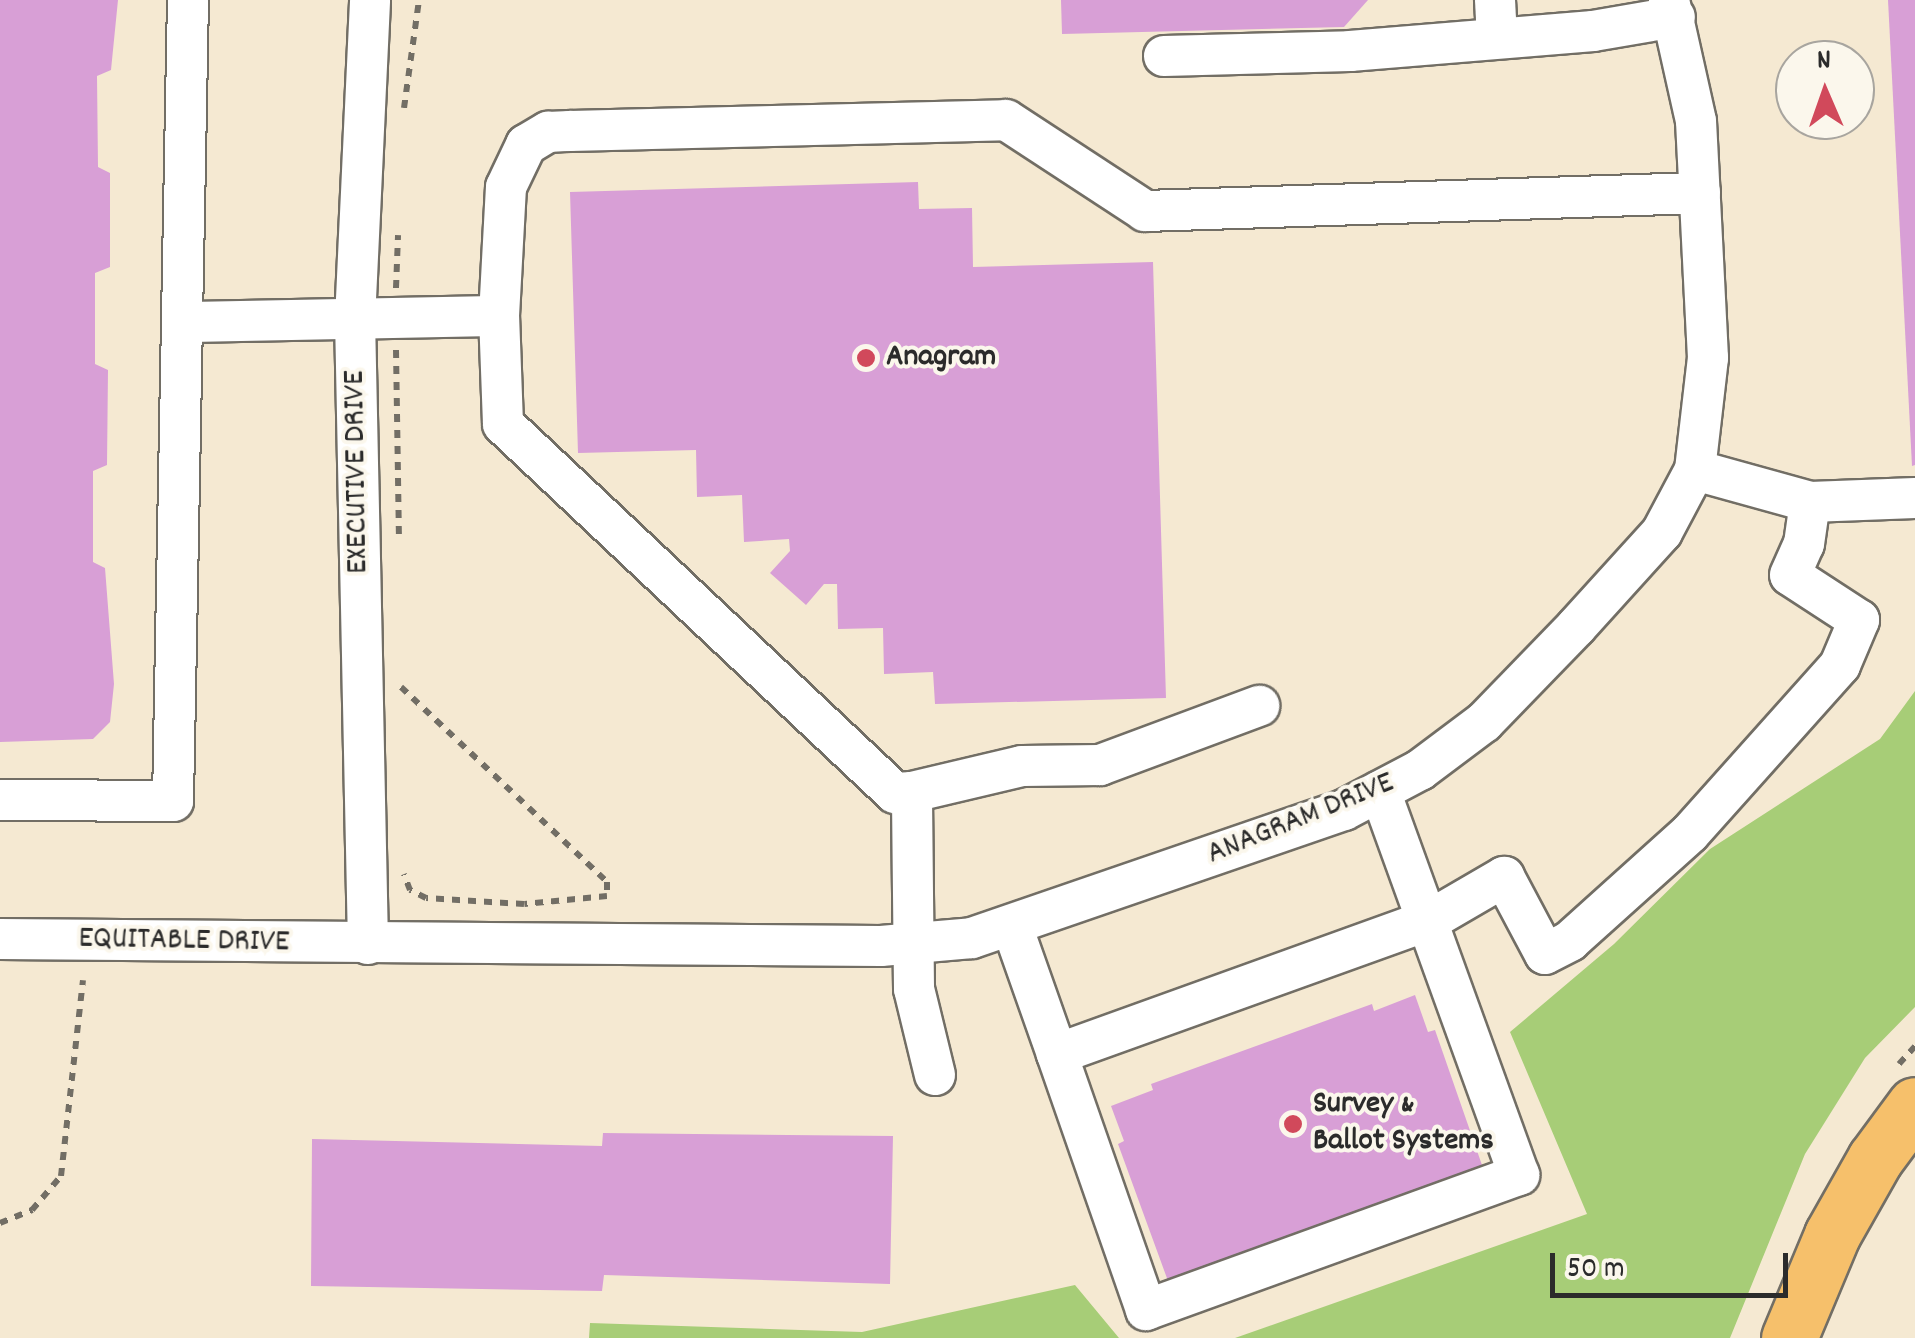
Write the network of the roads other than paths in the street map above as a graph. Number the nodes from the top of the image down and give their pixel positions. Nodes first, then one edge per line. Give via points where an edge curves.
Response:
1 (188, 0) edge
2 (370, 0) edge
3 (1672, 8) edge
4 (1496, 18) edge
5 (1164, 56) dead end
6 (1700, 194) junction
7 (498, 316) junction
8 (355, 320) junction
9 (186, 322) junction
10 (1695, 470) junction
11 (1915, 498) edge
12 (1810, 502) junction
13 (1260, 706) dead end
14 (1380, 791) junction
15 (912, 792) junction
16 (0, 800) edge
17 (1430, 920) junction
18 (1013, 930) junction
19 (0, 939) edge
20 (914, 943) junction
21 (368, 944) junction
22 (1058, 1054) junction
23 (935, 1075) dead end
24 (1915, 1105) edge
25 (1790, 1338) edge

1 - 9 street
2 - 8 street, EXECUTIVE DRIVE
3 - 4 street via 1593,31
3 - 6 street, ANAGRAM DRIVE via 1696,121
4 - 5 street via 1350,51
6 - 7 street via 1145,211 1006,120 548,132 526,145 506,188
6 - 10 street, ANAGRAM DRIVE via 1708,358 1704,439
7 - 8 street
7 - 15 street via 504,424 895,792
8 - 9 street
8 - 21 street, EXECUTIVE DRIVE
9 - 16 street via 174,801
10 - 12 street
10 - 14 street, ANAGRAM DRIVE via 1662,532 1484,722
11 - 12 street
12 - 17 street via 1790,575 1859,620 1840,665 1779,737 1627,894 1545,954 1504,877
13 - 15 street via 1100,765 1022,766
14 - 17 street
14 - 18 street, ANAGRAM DRIVE
15 - 20 street
17 - 22 street
17 - 22 street via 1519,1175 1482,1189 1146,1310
18 - 20 street, ANAGRAM DRIVE
18 - 22 street
19 - 21 street, EQUITABLE DRIVE
20 - 21 street, ANAGRAM DRIVE
20 - 23 street via 914,988
24 - 25 highway via 1832,1235

